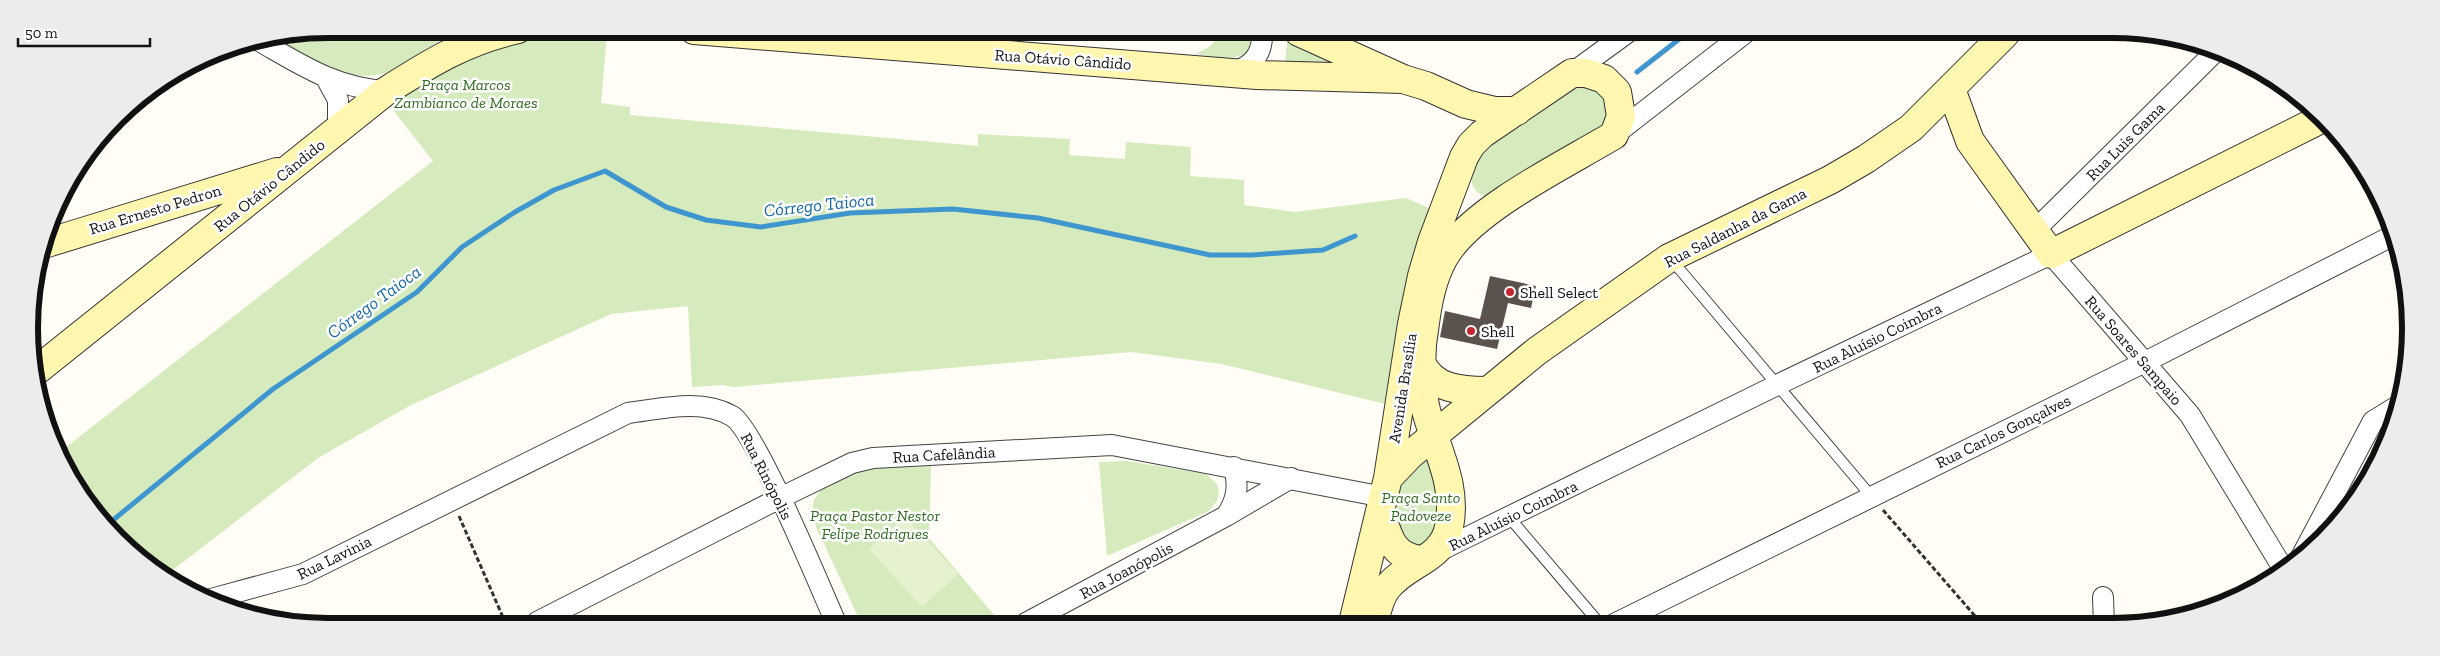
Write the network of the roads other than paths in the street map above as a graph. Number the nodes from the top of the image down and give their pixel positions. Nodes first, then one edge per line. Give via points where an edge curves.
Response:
1 (478, 38) edge
2 (877, 38) edge
3 (938, 38) edge
4 (1262, 38) edge
5 (1312, 38) edge
6 (1620, 38) edge
7 (1739, 38) edge
8 (2001, 38) edge
9 (265, 44) edge
10 (961, 51) junction
11 (2211, 56) edge
12 (1234, 72) junction
13 (1572, 73) junction
14 (326, 78) junction
15 (1403, 80) junction
16 (1951, 89) junction
17 (386, 91) junction
18 (1448, 96) junction
19 (1517, 111) junction
20 (2316, 122) edge
21 (1911, 128) junction
22 (338, 130) junction
23 (1614, 135) junction
24 (1970, 141) junction
25 (1462, 163) junction
26 (293, 167) junction
27 (1501, 203) junction
28 (2035, 230) junction
29 (2388, 238) edge
30 (51, 242) edge
31 (2051, 254) junction
32 (1669, 258) junction
33 (1421, 362) junction
34 (2145, 362) junction
35 (40, 368) edge
36 (1777, 384) junction
37 (1487, 391) junction
38 (2391, 410) edge
39 (1435, 435) junction
40 (1234, 467) junction
41 (1291, 478) junction
42 (1384, 496) junction
43 (1871, 496) junction
44 (780, 498) junction
45 (452, 499) joint
46 (1226, 516) junction
47 (1509, 518) junction
48 (2310, 540) edge
49 (1427, 557) junction
50 (2281, 564) edge
51 (219, 597) edge
52 (2103, 597) dead end
53 (544, 618) edge
54 (834, 618) edge
55 (1035, 618) edge
56 (1354, 618) edge
57 (1376, 618) edge
58 (1595, 618) edge
59 (1626, 618) edge
60 (2104, 618) edge

1 - 17 main road, Rua Otávio Cândido via 445,54
2 - 10 main road, Rua Otávio Cândido
3 - 10 street
4 - 12 street via 1258,58
5 - 15 main road
6 - 13 street
7 - 23 street
8 - 16 main road, Rua Saldanha da Gama
9 - 14 street
10 - 12 main road, Rua Otávio Cândido
11 - 28 street, Rua Luis Gama
12 - 15 main road, Rua Otávio Cândido
13 - 19 main road
13 - 23 main road via 1596,75 1617,92 1621,116
14 - 17 street
14 - 22 street via 338,100
15 - 18 main road
16 - 21 main road, Rua Saldanha da Gama
16 - 24 main road, Rua Soares Sampaio
17 - 22 main road, Rua Otávio Cândido
18 - 19 main road via 1481,109
18 - 25 main road via 1465,135
19 - 25 main road via 1477,138
20 - 31 main road, Rua Aluísio Coimbra
21 - 24 main road, Rua Soares Sampaio via 1934,126 1951,129
21 - 32 main road, Rua Saldanha da Gama via 1830,180
22 - 26 main road, Rua Otávio Cândido
23 - 27 main road, Avenida Brasília
24 - 28 main road, Rua Soares Sampaio
25 - 27 main road via 1462,183 1468,192 1487,202
25 - 42 main road, Avenida Brasília via 1422,276
26 - 30 main road, Rua Ernesto Pedron
26 - 35 main road, Rua Otávio Cândido
27 - 33 main road, Avenida Brasília via 1460,236 1443,260 1426,316
28 - 31 main road, Rua Soares Sampaio
29 - 34 street, Rua Carlos Gonçalves
31 - 34 street, Rua Soares Sampaio
31 - 36 street, Rua Aluísio Coimbra
32 - 36 lane
32 - 37 main road, Rua Saldanha da Gama via 1536,351
33 - 37 main road via 1429,376 1440,383 1461,390
33 - 39 main road, Avenida Brasília via 1426,407
34 - 43 street, Rua Carlos Gonçalves
34 - 50 street, Rua Soares Sampaio via 2202,433
36 - 43 lane
36 - 47 street, Rua Aluísio Coimbra
37 - 39 main road, Rua Saldanha da Gama
38 - 48 street via 2373,421
39 - 42 main road, Rua Saldanha da Gama via 1401,463
39 - 49 main road, Avenida Brasília via 1450,485 1451,516 1448,534
40 - 41 street, Rua Cafelândia
40 - 44 street, Rua Cafelândia via 1127,446 1098,444 873,458 852,463
40 - 46 street via 1236,498
41 - 42 street, Rua Cafelândia
41 - 46 street, Rua Joanópolis
42 - 49 main road via 1392,546 1408,557
42 - 56 main road, Avenida Brasília
43 - 59 street, Rua Carlos Gonçalves
44 - 45 street, Rua Rinópolis via 745,430 734,417 719,410 684,406 628,414
44 - 53 street, Rua Cafelândia
44 - 54 street, Rua Rinópolis
45 - 51 street, Rua Lavinia via 303,574
46 - 55 street, Rua Joanópolis
47 - 49 street, Rua Aluísio Coimbra
47 - 58 lane
49 - 57 main road, Avenida Brasília via 1397,576 1385,590
52 - 60 street

